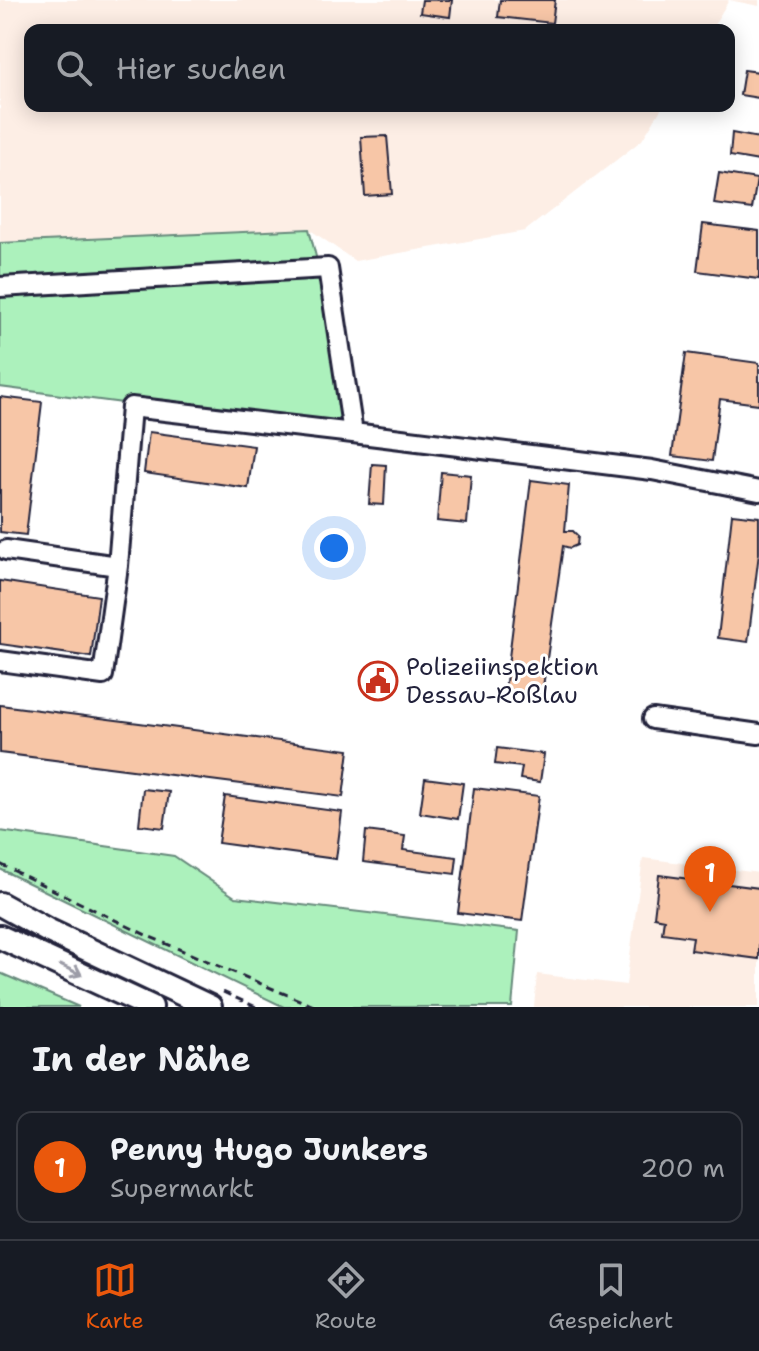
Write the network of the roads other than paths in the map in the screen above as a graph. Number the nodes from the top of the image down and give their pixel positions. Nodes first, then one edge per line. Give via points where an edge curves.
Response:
1 (0, 287) edge
2 (353, 433) junction
3 (759, 491) edge
4 (6, 550) dead end
5 (118, 566) junction
6 (0, 661) edge
7 (653, 719) dead end
8 (759, 734) edge
9 (0, 904) edge
10 (0, 937) edge
11 (151, 1007) edge
12 (210, 1007) edge

1 - 2 lane via 328,268
2 - 3 lane via 652,470
2 - 5 lane via 131,407
4 - 5 lane
5 - 6 lane via 103,675
7 - 8 lane
9 - 12 main road
10 -> 11 main road

